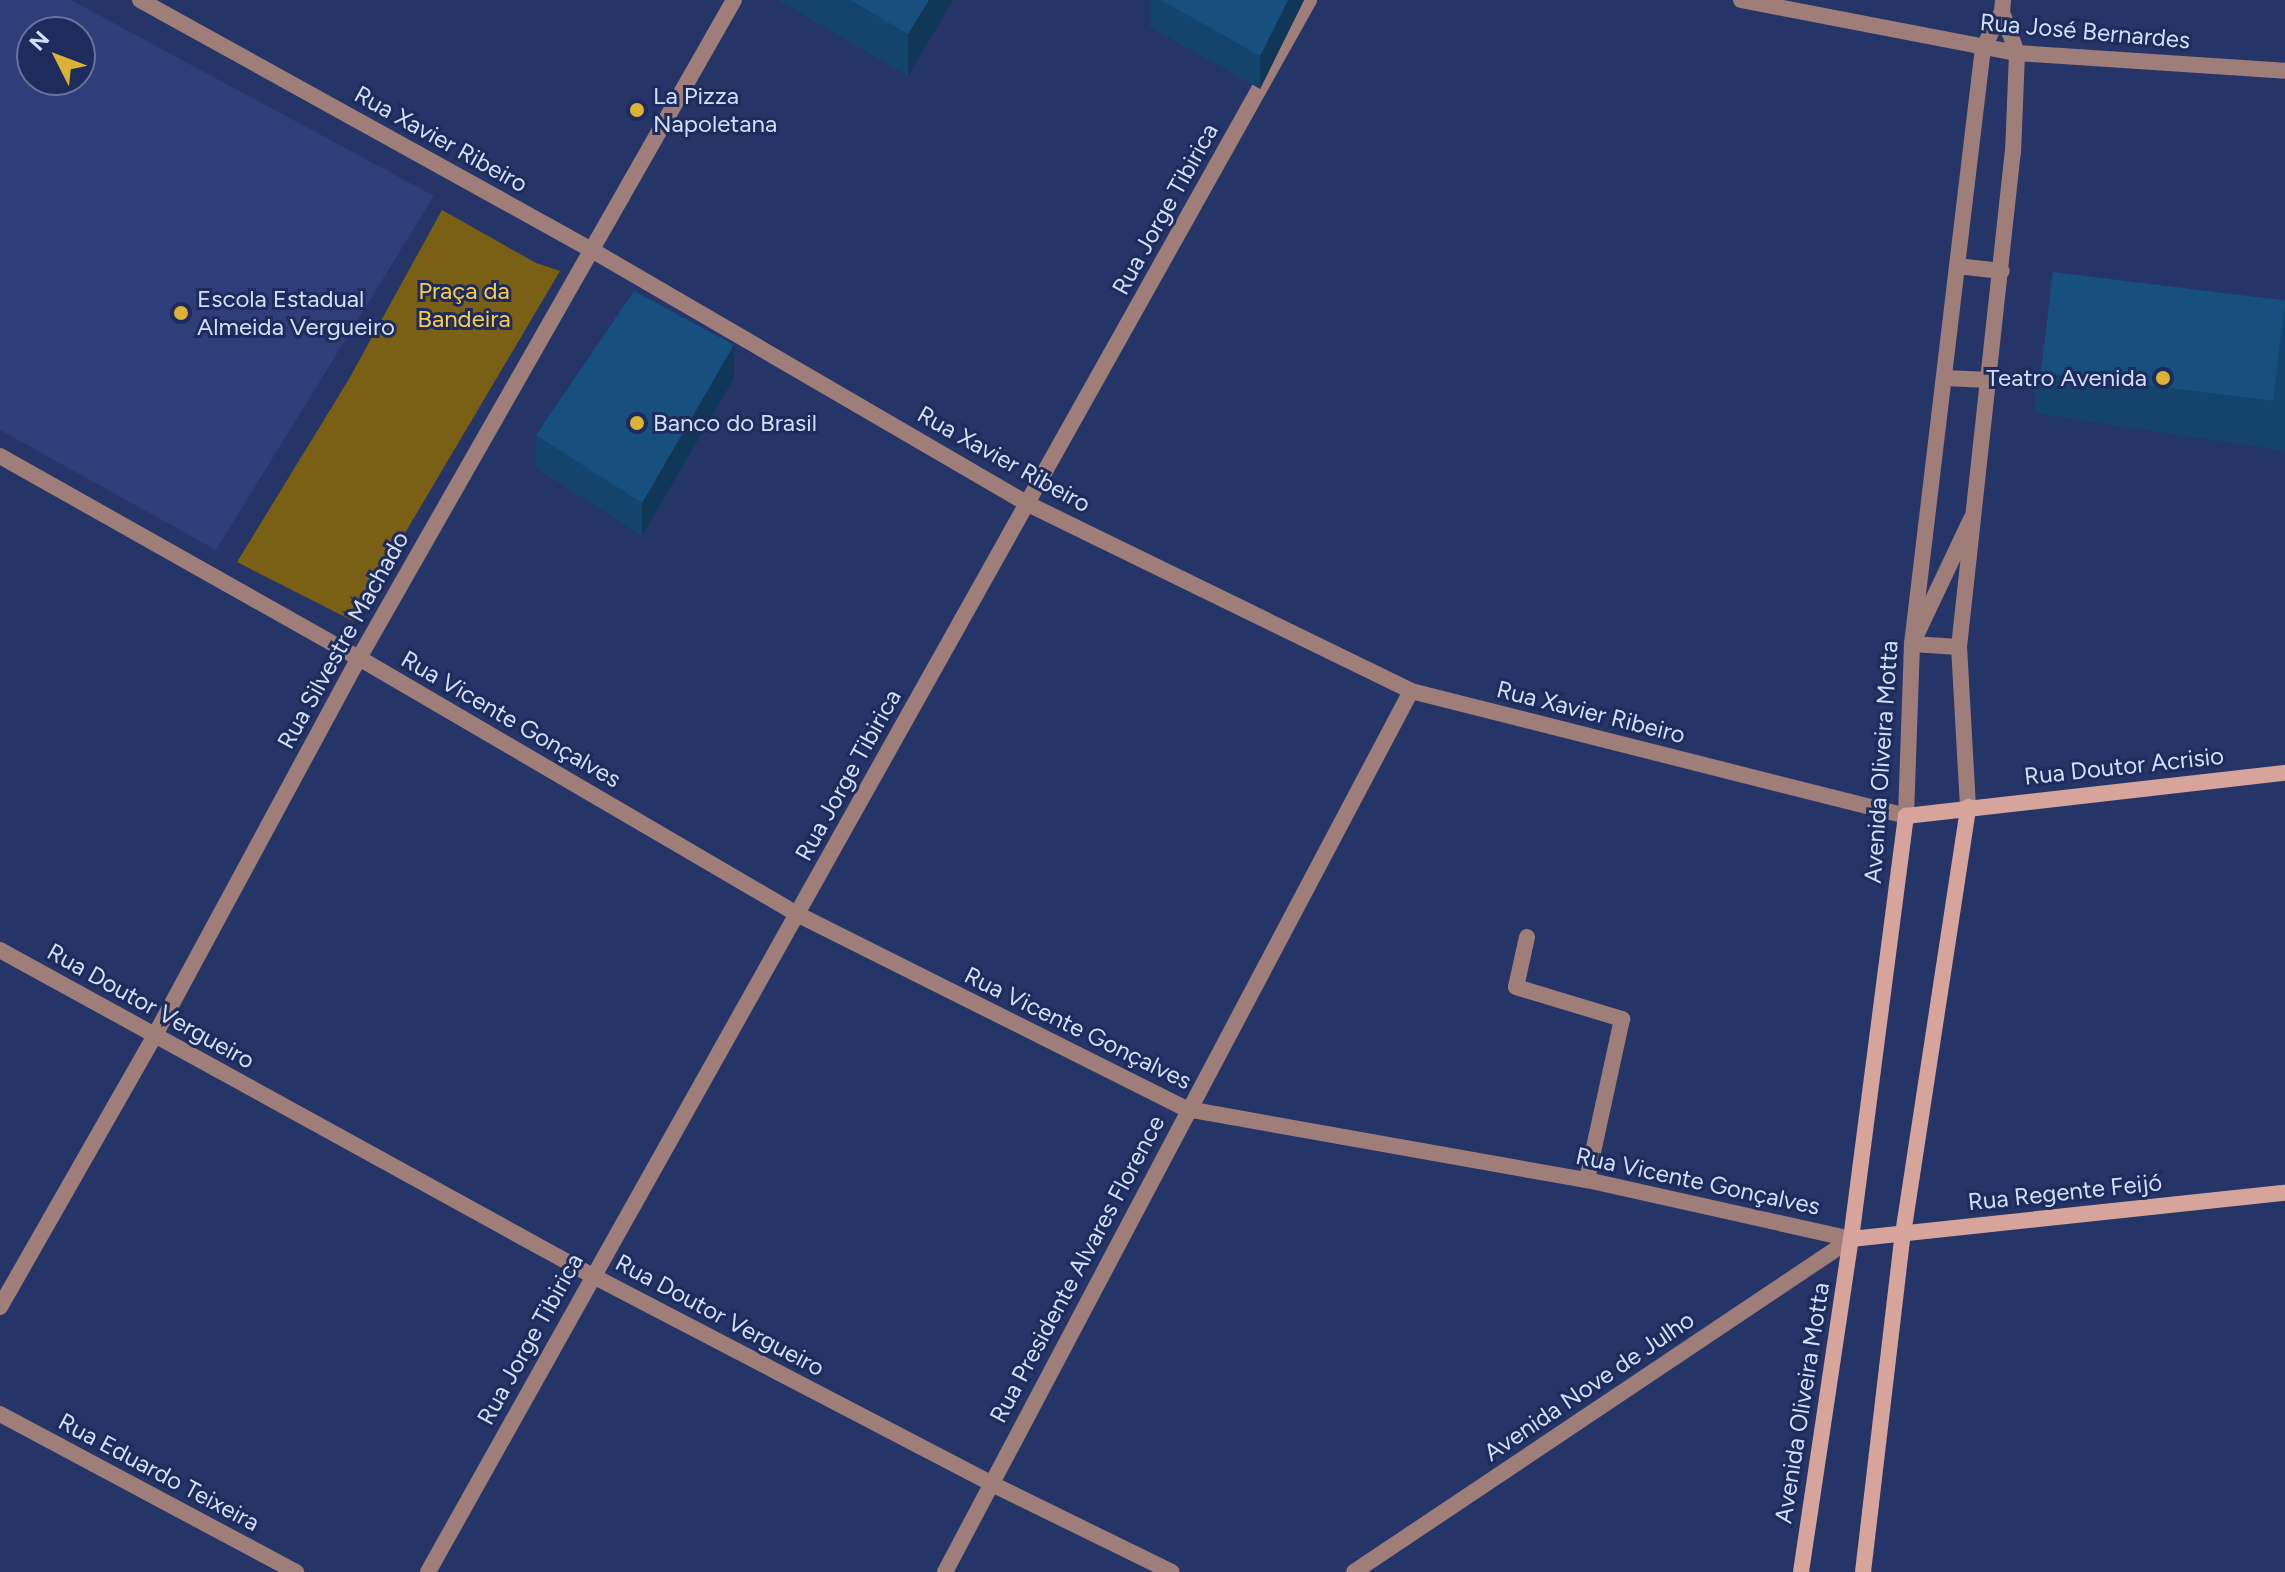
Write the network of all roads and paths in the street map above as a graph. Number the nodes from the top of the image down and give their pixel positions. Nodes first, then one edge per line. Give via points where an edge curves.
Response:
1 (140, 0) edge
2 (734, 0) edge
3 (1309, 0) edge
4 (1741, 0) edge
5 (2003, 6) edge
6 (1983, 48) junction
7 (2017, 53) junction
8 (2285, 71) edge
9 (590, 249) junction
10 (1957, 266) junction
11 (2002, 271) junction
12 (1944, 378) junction
13 (1990, 380) junction
14 (0, 456) edge
15 (1028, 504) junction
16 (1977, 507) junction
17 (1912, 644) junction
18 (1959, 647) junction
19 (359, 658) junction
20 (1411, 691) junction
21 (2285, 773) edge
22 (1968, 807) junction
23 (1906, 816) junction
24 (797, 914) junction
25 (1527, 937) dead end
26 (0, 950) edge
27 (155, 1035) junction
28 (1187, 1109) junction
29 (1587, 1180) junction
30 (2285, 1193) edge
31 (1903, 1234) junction
32 (1851, 1239) junction
33 (593, 1276) junction
34 (0, 1307) edge
35 (0, 1414) edge
36 (992, 1484) junction
37 (1359, 1571) edge
38 (296, 1572) edge
39 (428, 1572) edge
40 (945, 1572) edge
41 (1172, 1572) edge
42 (1801, 1572) edge
43 (1863, 1572) edge

1 - 9 street, Rua Xavier Ribeiro
2 - 9 street, Rua Silvestre Machado
3 - 15 street, Rua Jorge Tibirica
4 - 6 street, Rua José Bernardes
5 - 6 street
5 - 7 street
6 - 7 street, Rua José Bernardes
6 - 10 street, Avenida Oliveira Motta
7 - 8 street, Rua José Bernardes
7 - 11 street
9 - 15 street, Rua Xavier Ribeiro
9 - 19 street, Rua Silvestre Machado
10 - 11 street
10 - 12 street, Avenida Oliveira Motta
11 - 13 street
12 - 13 street
12 - 17 street, Avenida Oliveira Motta
13 - 16 street
14 - 19 street
15 - 20 street, Rua Xavier Ribeiro
15 - 24 street, Rua Jorge Tibirica
16 - 17 street
16 - 18 street
17 - 18 street
17 - 23 street, Avenida Oliveira Motta
18 - 22 street
19 - 24 street, Rua Vicente Gonçalves
19 - 27 street, Rua Silvestre Machado
20 - 23 street, Rua Xavier Ribeiro
20 - 28 street, Rua Presidente Alvares Florence
21 - 22 main road, Rua Doutor Acrisio
22 - 23 main road, Rua Doutor Acrisio
22 - 31 main road
23 - 32 main road, Avenida Oliveira Motta
24 - 28 street, Rua Vicente Gonçalves
24 - 33 street, Rua Jorge Tibirica
25 - 29 street via 1516,987 1622,1019
26 - 27 street, Rua Doutor Vergueiro
27 - 33 street, Rua Doutor Vergueiro
27 - 34 street, Rua Silvestre Machado
28 - 29 street, Rua Vicente Gonçalves
28 - 36 street, Rua Presidente Alvares Florence
29 - 32 street, Rua Vicente Gonçalves
30 - 31 main road, Rua Regente Feijó
31 - 32 main road, Rua Regente Feijó
31 - 43 main road
32 - 37 street, Avenida Nove de Julho
32 - 42 main road, Avenida Oliveira Motta
33 - 36 street, Rua Doutor Vergueiro
33 - 39 street, Rua Jorge Tibirica
35 - 38 street, Rua Eduardo Teixeira
36 - 40 street, Rua Presidente Alvares Florence
36 - 41 street, Rua Doutor Vergueiro

